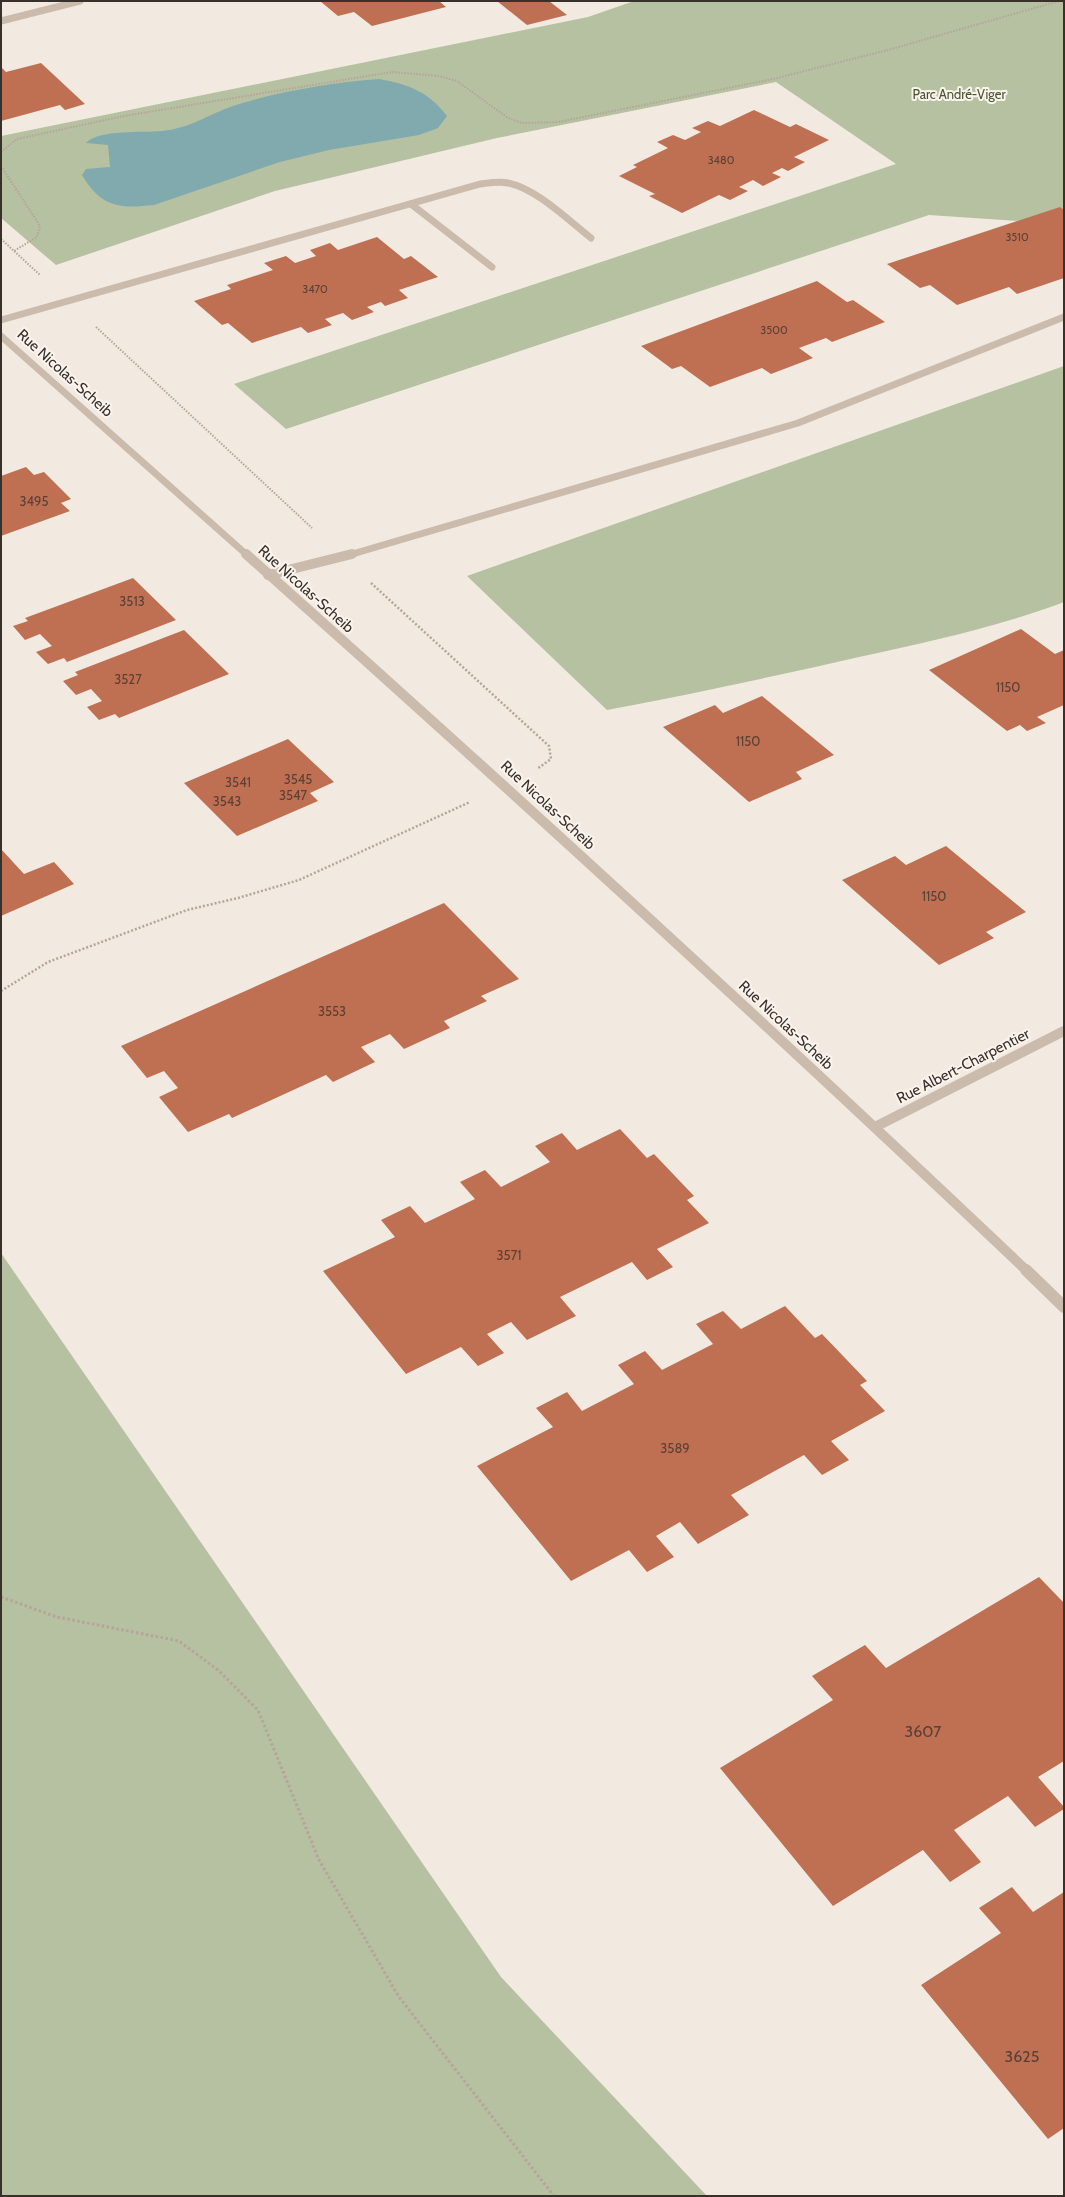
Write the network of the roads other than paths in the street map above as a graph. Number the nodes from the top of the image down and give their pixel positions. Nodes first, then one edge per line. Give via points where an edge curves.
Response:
1 (80, 1) edge
2 (1, 20) edge
3 (411, 204) junction
4 (591, 238) dead end
5 (492, 267) dead end
6 (1064, 317) edge
7 (1, 320) edge
8 (1, 336) edge
9 (268, 575) junction
10 (1064, 1031) edge
11 (875, 1127) junction
12 (1064, 1307) edge

1 - 2 street
3 - 4 street via 480,184 511,184 528,191
3 - 5 street
3 - 7 street
6 - 9 street via 798,423 342,557
8 - 9 street, Rue Nicolas-Scheib
9 - 11 street, Rue Nicolas-Scheib via 506,786
10 - 11 street, Rue Albert-Charpentier
11 - 12 street, Rue Nicolas-Scheib

